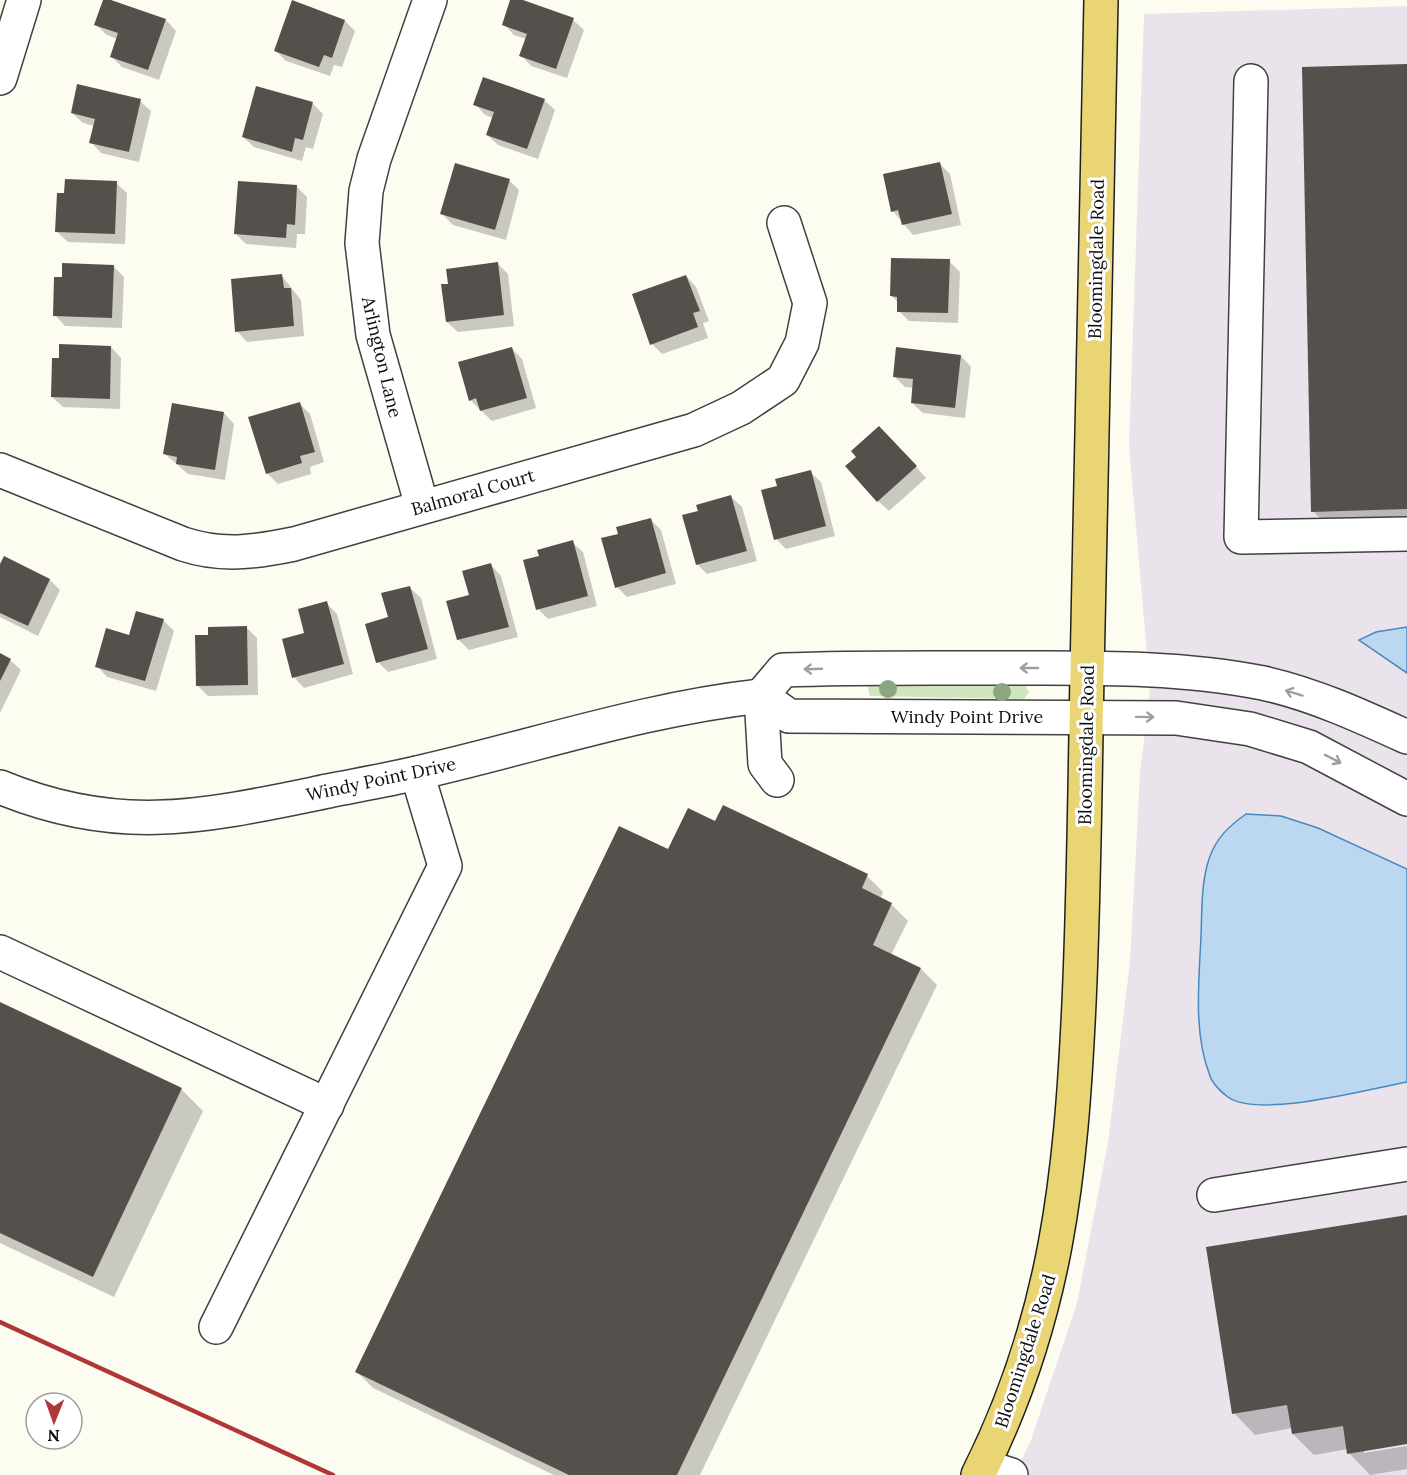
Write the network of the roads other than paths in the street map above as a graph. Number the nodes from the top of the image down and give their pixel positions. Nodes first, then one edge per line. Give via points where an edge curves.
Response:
1 (24, 0) edge
2 (430, 0) edge
3 (1101, 0) edge
4 (0, 78) edge
5 (1251, 81) dead end
6 (784, 223) dead end
7 (0, 470) edge
8 (422, 506) junction
9 (1407, 534) edge
10 (849, 668) junction
11 (1087, 668) junction
12 (761, 696) junction
13 (847, 716) junction
14 (1086, 716) junction
15 (1407, 737) edge
16 (417, 773) junction
17 (777, 780) dead end
18 (0, 787) edge
19 (1407, 799) edge
20 (0, 952) edge
21 (327, 1105) junction
22 (1407, 1164) edge
23 (1214, 1195) dead end
24 (216, 1327) dead end
25 (991, 1472) edge

1 - 4 street
2 - 8 street, Arlington Lane via 374,159 366,191 362,243 373,335
3 - 11 main road, Bloomingdale Road
5 - 9 street via 1241,537
6 - 8 street, Balmoral Court via 810,303 802,343 783,380 741,408 694,430
7 - 8 street, Balmoral Court via 206,552 233,554 294,544
11 -> 10 street
10 -> 12 street via 783,670
10 - 13 street
11 - 14 main road, Bloomingdale Road
15 -> 11 street via 1356,714 1265,684 1198,671
12 - 13 street, Windy Point Drive via 789,716
12 - 16 street, Windy Point Drive via 660,711
12 - 17 street via 765,764
13 - 14 street, Windy Point Drive
14 -> 19 street, Windy Point Drive via 1176,718 1250,729 1309,747
14 - 25 main road, Bloomingdale Road via 1080,986 1065,1196 1038,1323
16 - 18 street, Windy Point Drive via 174,819 76,812
16 - 21 street via 445,866
20 - 21 street
21 - 24 street
22 - 23 street

